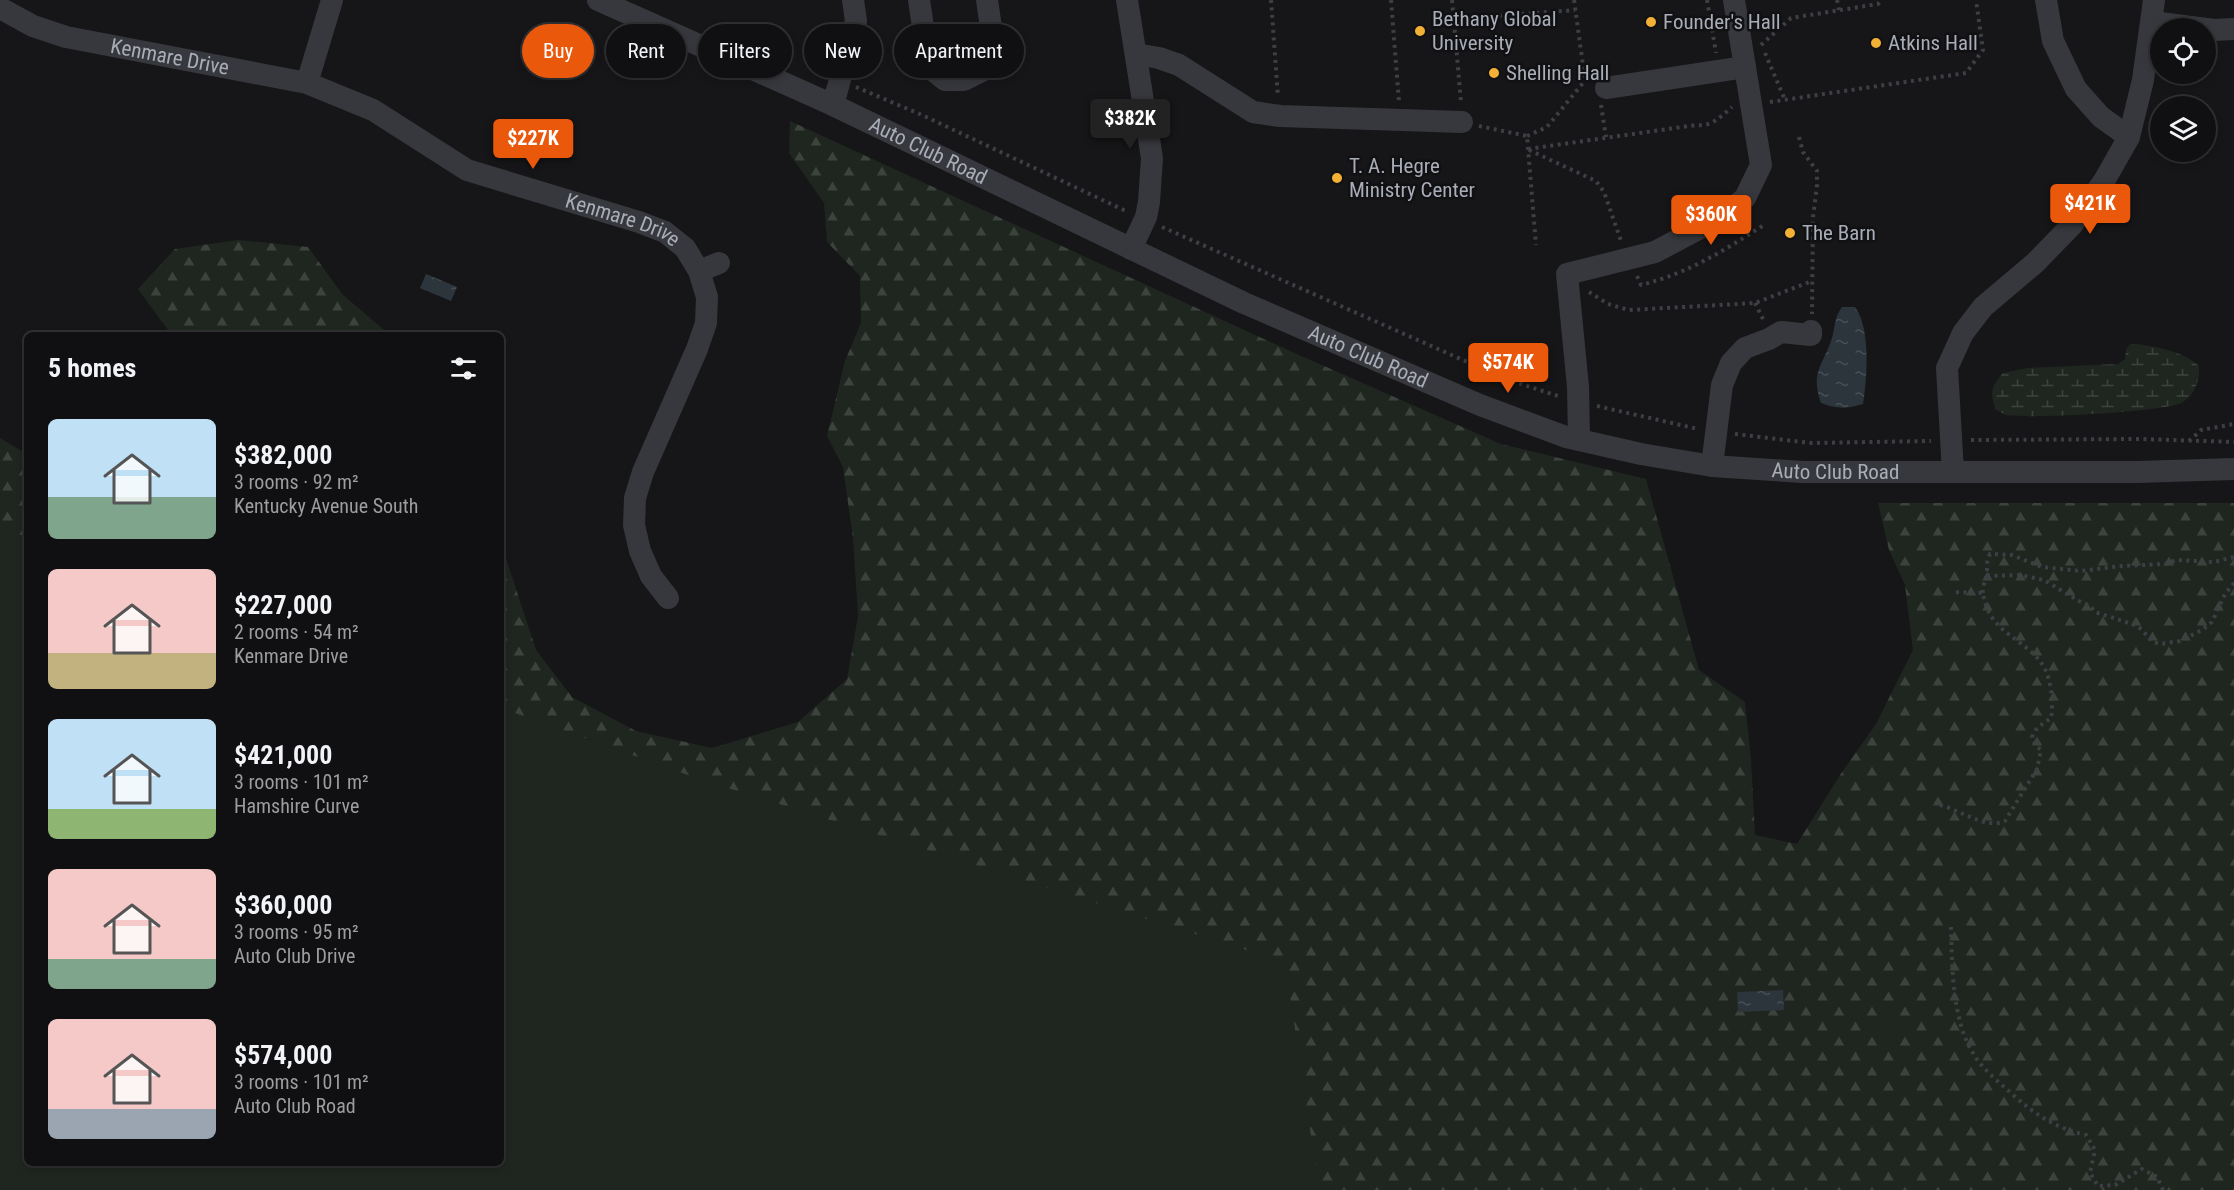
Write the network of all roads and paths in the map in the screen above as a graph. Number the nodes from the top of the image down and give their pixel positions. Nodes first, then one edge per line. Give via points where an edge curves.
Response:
1 (332, 0) edge
2 (598, 0) edge
3 (853, 0) edge
4 (919, 0) edge
5 (987, 0) edge
6 (1127, 0) edge
7 (1271, 0) edge
8 (1391, 0) edge
9 (1452, 0) edge
10 (1574, 0) edge
11 (1734, 0) edge
12 (1837, 0) edge
13 (1881, 0) edge
14 (1976, 0) edge
15 (2046, 0) edge
16 (0, 8) edge
17 (1575, 10) junction
18 (1839, 10) junction
19 (2153, 11) edge
20 (1454, 19) junction
21 (855, 24) edge
22 (2234, 29) edge
23 (1715, 50) dead end
24 (1752, 50) junction
25 (1136, 54) junction
26 (840, 78) joint
27 (307, 83) junction
28 (1595, 84) junction
29 (1785, 100) junction
30 (833, 105) junction
31 (1751, 105) junction
32 (1280, 116) junction
33 (1400, 121) junction
34 (1462, 122) junction
35 (1606, 137) junction
36 (1799, 137) dead end
37 (2129, 137) junction
38 (1528, 149) junction
39 (1144, 219) junction
40 (1764, 225) dead end
41 (1536, 245) dead end
42 (1131, 249) junction
43 (1627, 269) junction
44 (1812, 281) junction
45 (1596, 285) dead end
46 (1589, 292) junction
47 (1586, 303) dead end
48 (1811, 331) joint
49 (1578, 401) junction
50 (2234, 424) edge
51 (1716, 432) junction
52 (1579, 440) junction
53 (1951, 441) junction
54 (2189, 442) junction
55 (2234, 442) edge
56 (1712, 466) junction
57 (2234, 469) edge
58 (1953, 472) junction
59 (2234, 557) edge
60 (1987, 576) junction
61 (2234, 583) edge
62 (1952, 592) dead end
63 (1983, 593) junction
64 (668, 598) dead end
65 (1940, 805) dead end
66 (1951, 927) dead end
67 (2163, 1190) edge

1 - 27 street
2 - 30 street, Auto Club Road
3 - 21 street
4 - 5 street via 929,68 945,80 964,80 987,69 994,48
6 - 25 street
7 - 32 path
8 - 33 path
9 - 20 path
10 - 17 path
11 - 24 street
12 - 18 path
13 - 18 path via 1878,4
14 - 29 path via 1983,50 1966,73
15 - 37 street via 2054,41 2076,89 2101,117
16 - 27 street, Kenmare Drive via 66,38
17 - 20 path
17 - 28 path
18 - 24 path via 1791,18
19 - 22 street via 2214,30
19 - 37 street via 2143,80
20 - 34 path
23 - 24 path
24 - 28 street
24 - 29 path
24 - 31 street
25 - 32 street via 1179,65 1253,112
25 - 39 street via 1152,158
26 - 30 street
26 - 39 path
27 - 64 street, Kenmare Drive via 373,110 467,170 665,232 709,267 706,323 635,498 634,525 640,551 651,576
28 - 35 path
29 - 31 path
30 - 42 street, Auto Club Road
31 - 35 path via 1738,102 1705,126
31 - 43 street via 1761,165 1745,198 1721,218
32 - 33 street
33 - 34 street
34 - 38 path via 1527,136
35 - 38 path
36 - 44 path via 1803,152 1817,171
37 - 53 street via 2072,225 1983,307 1963,333 1947,368
38 - 41 path
38 - 43 path via 1596,181 1604,192
39 - 42 street
39 - 49 path via 1506,379
40 - 43 path via 1703,263 1668,278 1641,285 1638,276
42 - 52 street, Auto Club Road via 1244,303 1480,405
43 - 49 street via 1567,274
44 - 46 path via 1755,303 1629,310 1608,304
44 - 48 path
45 - 46 path
46 - 47 path
48 - 51 street via 1781,332 1745,348 1731,363 1722,385
49 - 51 path
49 - 52 street
50 - 54 path via 2200,429
51 - 53 path via 1811,443
51 - 56 street
52 - 56 street, Auto Club Road
53 - 54 path via 2062,438
53 - 58 street
54 - 55 path
56 - 58 street, Auto Club Road via 1823,472
57 - 58 street, Auto Club Road
59 - 60 path via 2214,562 2176,560 2081,571 2043,567 1998,553 1990,554 1986,562
60 - 61 path via 2020,575 2044,580 2096,612 2138,626 2160,644 2180,641 2212,622 2224,594
60 - 63 path via 1982,584
62 - 63 path
63 - 65 path via 1985,605 2006,634 2032,653 2044,668 2053,710 2051,718 2032,737 2041,750 2037,769 2005,821 1989,824
66 - 67 path via 1958,1011 1972,1052 1981,1065 2032,1112 2068,1131 2086,1135 2095,1150 2090,1173 2098,1185 2115,1185 2142,1170 2157,1177

